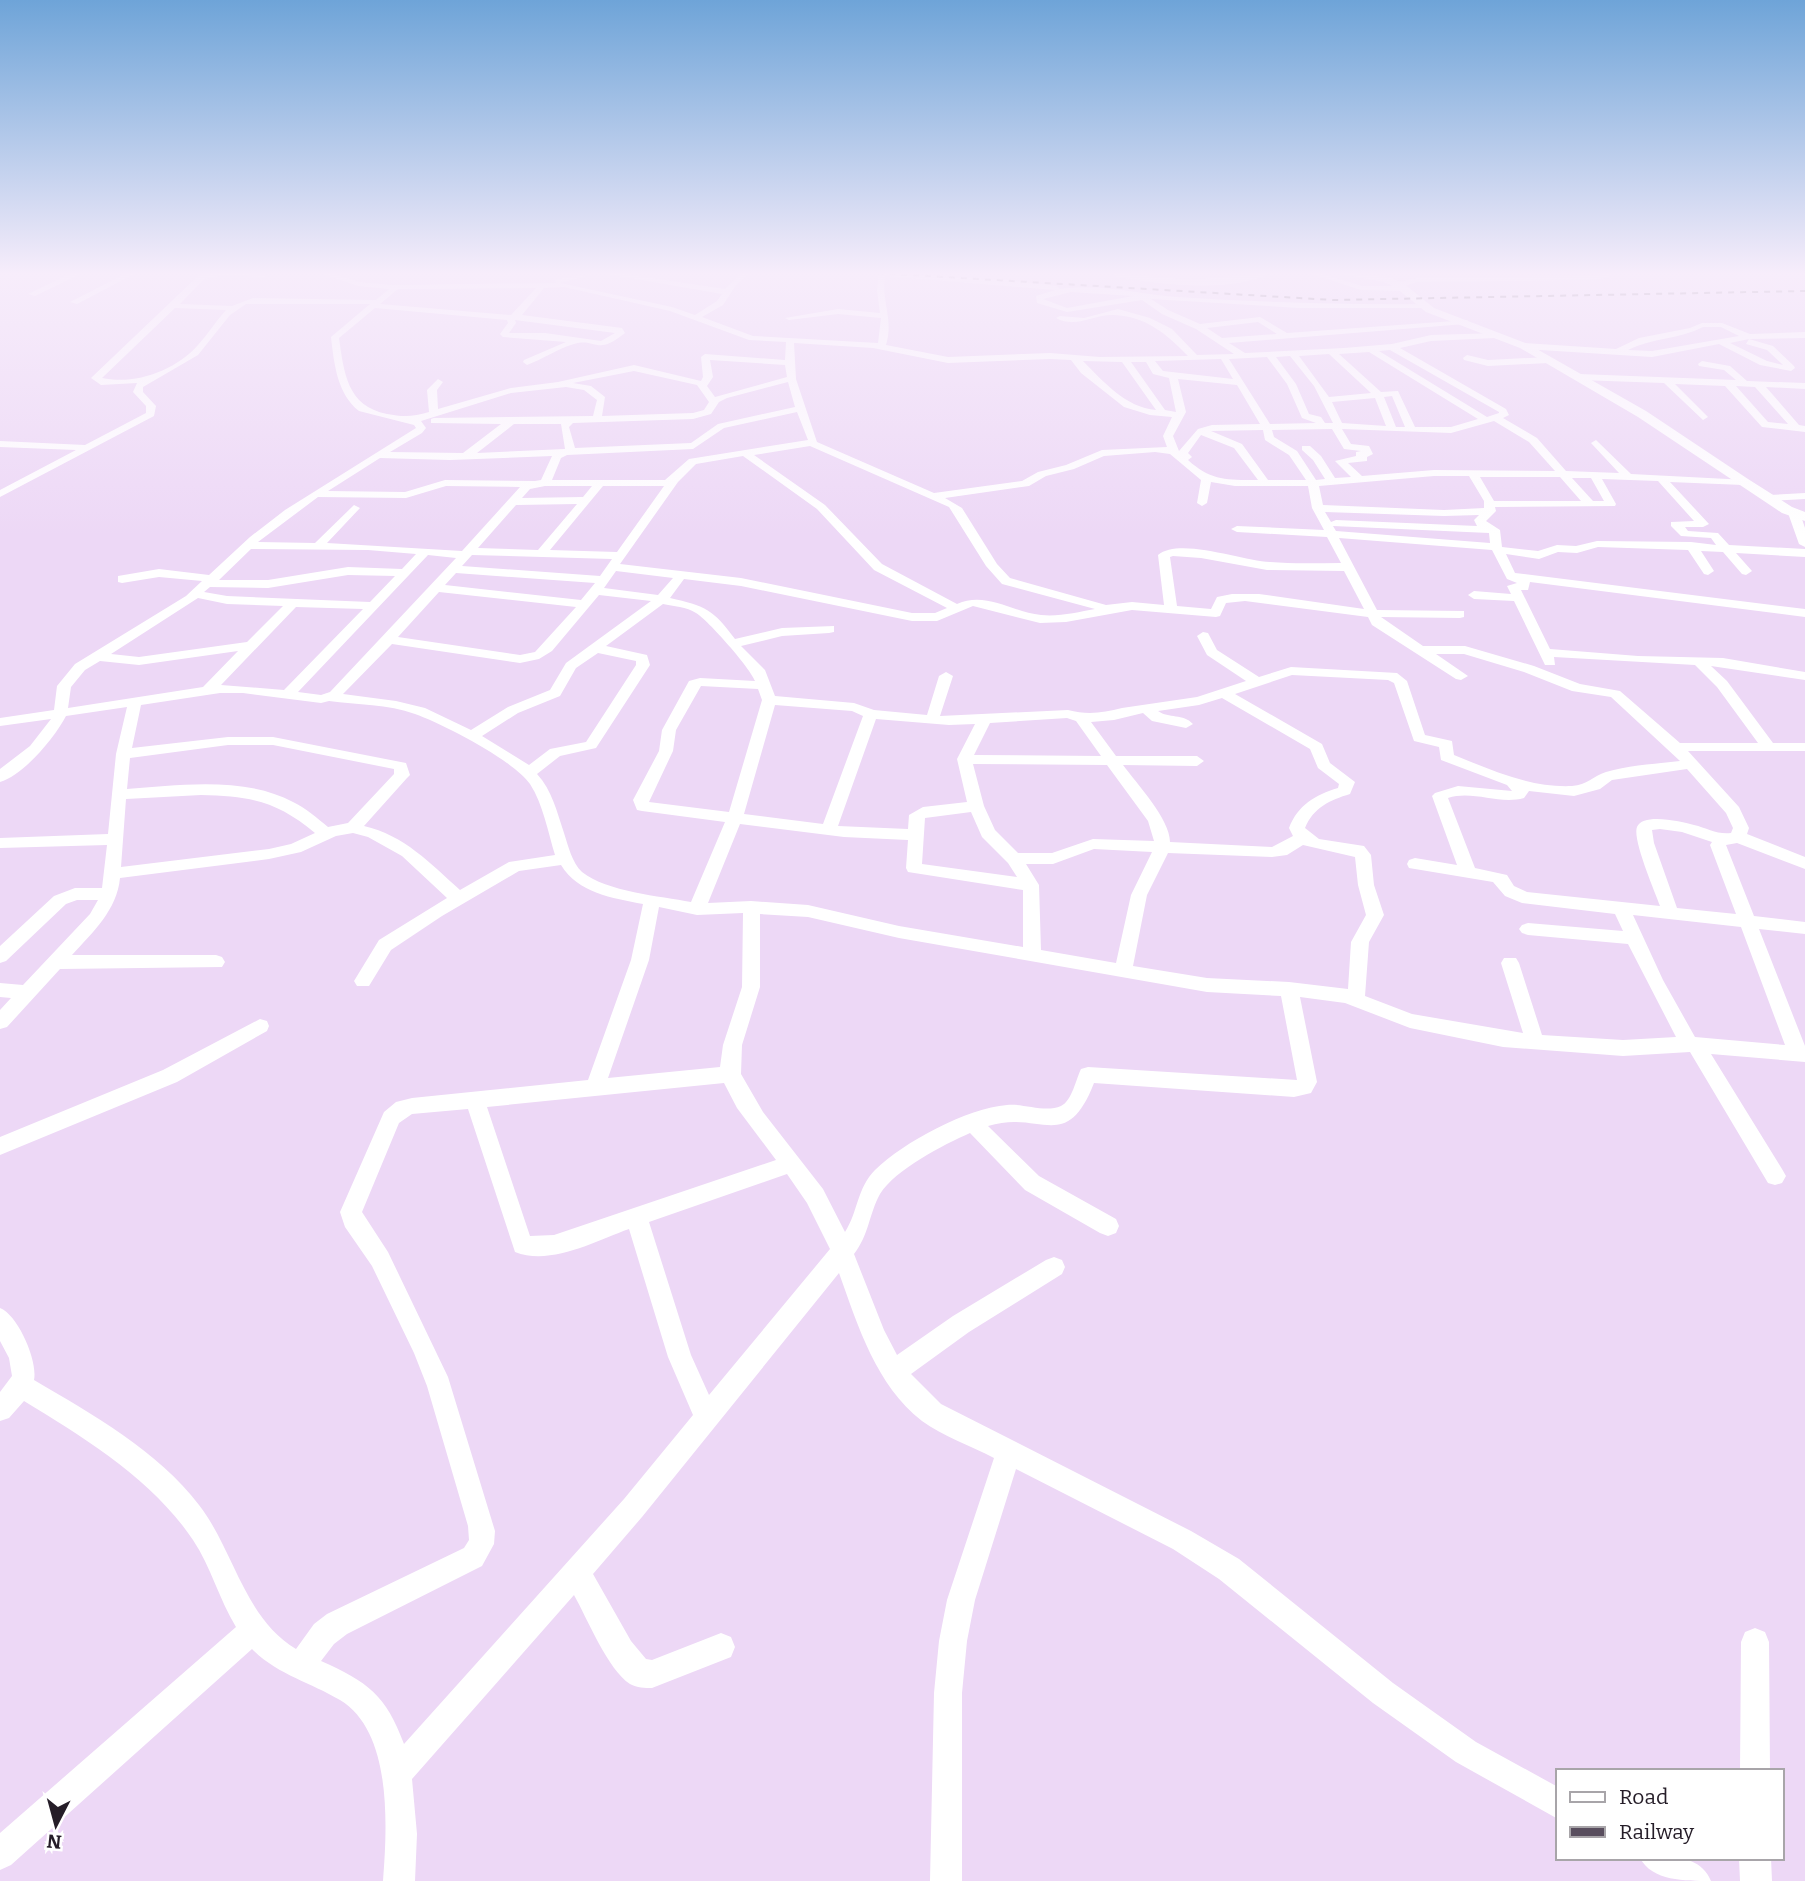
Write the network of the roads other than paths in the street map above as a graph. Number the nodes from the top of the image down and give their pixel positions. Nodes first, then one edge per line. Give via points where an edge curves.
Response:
1 (1125, 360) edge
2 (114, 361) edge
3 (185, 361) edge
4 (338, 361) edge
5 (704, 361) edge
6 (765, 361) edge
7 (1077, 361) edge
8 (1150, 361) edge
9 (1226, 361) edge
10 (1273, 361) edge
11 (1298, 361) edge
12 (1342, 361) edge
13 (1389, 361) edge
14 (1418, 361) edge
15 (1434, 361) edge
16 (1479, 361) edge
17 (1532, 361) edge
18 (1549, 361) edge
19 (1757, 361) edge
20 (1783, 361) edge
21 (790, 363) joint
22 (1422, 364) junction
23 (1703, 364) dead end
24 (1592, 368) dead end
25 (1173, 376) junction
26 (1579, 377) junction
27 (792, 378) junction
28 (1598, 378) junction
29 (149, 380) junction
30 (1667, 381) junction
31 (438, 382) dead end
32 (559, 383) junction
33 (1241, 383) junction
34 (1728, 383) junction
35 (1745, 384) junction
36 (1758, 384) junction
37 (703, 385) junction
38 (1792, 385) junction
39 (1805, 386) edge
40 (1379, 394) junction
41 (1805, 399) edge
42 (1326, 400) junction
43 (714, 402) junction
44 (800, 409) junction
45 (1386, 412) junction
46 (1149, 413) junction
47 (1166, 413) junction
48 (434, 414) junction
49 (1178, 415) junction
50 (1406, 415) junction
51 (1703, 417) dead end
52 (597, 418) junction
53 (1491, 419) junction
54 (567, 421) junction
55 (510, 422) junction
56 (415, 423) junction
57 (1267, 426) junction
58 (1322, 426) junction
59 (1337, 426) junction
60 (1800, 428) edge
61 (1411, 429) junction
62 (1200, 430) junction
63 (1392, 430) junction
64 (811, 443) junction
65 (1596, 443) dead end
66 (0, 444) edge
67 (87, 448) junction
68 (1306, 448) dead end
69 (567, 451) junction
70 (1174, 451) junction
71 (746, 454) junction
72 (379, 455) junction
73 (466, 456) junction
74 (1473, 474) junction
75 (1521, 474) junction
76 (1563, 474) junction
77 (1594, 475) junction
78 (1627, 477) junction
79 (1358, 478) junction
80 (1661, 478) junction
81 (1207, 479) junction
82 (674, 480) junction
83 (1332, 481) junction
84 (1743, 482) junction
85 (600, 483) junction
86 (1313, 483) junction
87 (539, 484) junction
88 (1266, 484) junction
89 (0, 494) edge
90 (316, 494) junction
91 (932, 496) junction
92 (1805, 496) edge
93 (1769, 498) junction
94 (586, 500) junction
95 (512, 502) junction
96 (1202, 503) dead end
97 (1543, 504) junction
98 (1591, 505) junction
99 (1490, 507) junction
100 (354, 508) dead end
101 (1318, 508) junction
102 (1799, 515) edge
103 (1237, 529) dead end
104 (1329, 529) junction
105 (1494, 530) junction
106 (1805, 544) edge
107 (248, 545) junction
108 (1692, 545) junction
109 (318, 546) junction
110 (1725, 547) junction
111 (1497, 548) junction
112 (425, 551) junction
113 (467, 553) junction
114 (542, 553) junction
115 (1805, 553) edge
116 (621, 556) junction
117 (613, 567) junction
118 (1349, 567) junction
119 (453, 569) junction
120 (1707, 571) dead end
121 (1746, 571) dead end
122 (403, 573) junction
123 (681, 575) junction
124 (1517, 577) junction
125 (122, 579) dead end
126 (604, 580) junction
127 (211, 581) junction
128 (436, 588) junction
129 (596, 591) junction
130 (195, 594) junction
131 (1474, 595) dead end
132 (1518, 597) junction
133 (659, 601) junction
134 (294, 603) junction
135 (584, 604) junction
136 (372, 606) junction
137 (958, 609) junction
138 (1103, 609) junction
139 (1171, 610) junction
140 (1371, 612) junction
141 (1805, 613) edge
142 (1460, 614) dead end
143 (830, 629) dead end
144 (1203, 636) dead end
145 (389, 640) junction
146 (732, 644) junction
147 (249, 646) junction
148 (596, 648) junction
149 (1420, 650) junction
150 (1548, 653) junction
151 (95, 656) junction
152 (1698, 661) junction
153 (946, 676) dead end
154 (1461, 676) dead end
155 (1805, 676) edge
156 (1555, 680) junction
157 (1257, 682) junction
158 (207, 691) junction
159 (766, 693) junction
160 (1223, 693) junction
161 (288, 695) junction
162 (330, 697) junction
163 (135, 701) junction
164 (1147, 709) junction
165 (871, 714) junction
166 (60, 715) junction
167 (986, 717) junction
168 (1081, 718) junction
169 (932, 720) junction
170 (0, 722) edge
171 (1186, 724) dead end
172 (472, 737) junction
173 (1767, 746) junction
174 (1676, 747) junction
175 (1802, 750) edge
176 (123, 754) junction
177 (964, 759) junction
178 (1112, 761) junction
179 (1197, 761) dead end
180 (1690, 764) junction
181 (528, 774) junction
182 (0, 776) edge
183 (1514, 784) junction
184 (119, 795) junction
185 (976, 806) junction
186 (735, 817) junction
187 (353, 828) junction
188 (828, 829) junction
189 (326, 834) junction
190 (917, 835) junction
191 (1302, 838) junction
192 (116, 839) junction
193 (1730, 839) junction
194 (0, 843) edge
195 (1162, 849) junction
196 (565, 859) junction
197 (1014, 859) junction
198 (1805, 863) edge
199 (1415, 864) dead end
200 (1468, 872) junction
201 (114, 873) junction
202 (1031, 885) junction
203 (110, 894) junction
204 (458, 899) junction
205 (652, 900) junction
206 (1620, 906) junction
207 (751, 908) junction
208 (697, 909) junction
209 (1670, 911) junction
210 (1746, 921) junction
211 (1805, 928) edge
212 (1528, 929) dead end
213 (1634, 938) junction
214 (1032, 953) junction
215 (0, 956) edge
216 (54, 962) junction
217 (216, 962) dead end
218 (1510, 962) dead end
219 (1123, 971) junction
220 (363, 981) dead end
221 (1289, 989) junction
222 (0, 990) edge
223 (25, 992) junction
224 (1356, 998) junction
225 (0, 1021) edge
226 (260, 1026) dead end
227 (1535, 1042) junction
228 (1692, 1044) junction
229 (1801, 1053) edge
230 (731, 1074) junction
231 (595, 1088) junction
232 (475, 1100) junction
233 (972, 1122) junction
234 (0, 1146) edge
235 (792, 1163) junction
236 (1775, 1176) dead end
237 (636, 1216) junction
238 (1108, 1226) dead end
239 (841, 1253) junction
240 (1054, 1267) dead end
241 (0, 1319) edge
242 (893, 1373) junction
243 (22, 1386) junction
244 (0, 1409) edge
245 (706, 1416) junction
246 (1009, 1452) junction
247 (576, 1571) junction
248 (254, 1629) junction
249 (1755, 1642) dead end
250 (721, 1647) dead end
251 (302, 1666) junction
252 (1755, 1769) edge
253 (397, 1774) junction
254 (1556, 1803) edge
255 (0, 1854) edge
256 (1659, 1860) edge
257 (1755, 1860) edge
258 (399, 1881) edge
259 (946, 1881) edge
260 (1695, 1881) edge
261 (1756, 1881) edge

1 - 47 street
2 - 29 street via 96,378 101,382
3 - 29 street
4 - 56 street via 352,400 360,408
5 - 37 street via 708,378
6 - 21 street
7 - 46 street via 1127,405
8 - 25 street via 1158,373
9 - 33 street
10 - 58 street via 1292,384 1305,416 1318,419
11 - 42 street
12 - 40 street
13 - 53 street via 1451,401
14 - 22 street
15 - 22 street via 1437,364
16 - 17 street
18 - 26 main road
19 - 20 street via 1791,368
21 - 27 street
22 - 53 street via 1503,411 1504,415
23 - 35 street via 1727,368
24 - 28 street
25 - 33 street
25 - 49 street
26 - 28 street
26 - 84 main road
27 - 43 street
27 - 44 street
28 - 30 street
29 - 67 street via 137,389 151,406 150,414
30 - 34 street
30 - 51 street
31 - 48 street via 432,390
32 - 37 street via 634,368
32 - 48 street via 530,386
32 - 52 street via 601,396
33 - 57 street
34 - 35 street
34 - 60 street via 1765,425
35 - 36 street
36 - 38 street
36 - 60 street
37 - 43 street
38 - 39 street
38 - 41 street
40 - 42 street
40 - 45 street
40 - 50 street via 1396,394
42 - 59 street
43 - 52 street via 708,412 693,416
44 - 64 street
44 - 69 street via 721,426 693,446
45 - 50 street
45 - 63 street
46 - 47 street
46 - 70 street
47 - 49 street
48 - 56 street
49 - 70 street via 1168,436
50 - 61 street
52 - 54 street
53 - 61 street via 1457,429
53 - 76 street via 1533,440
54 - 55 street
54 - 69 street
55 - 56 street via 446,419
55 - 73 street
56 - 72 street via 421,428 417,433
57 - 58 street
57 - 62 street
57 - 86 street via 1269,438 1293,453
58 - 59 street
59 - 63 street
59 - 79 street via 1348,447 1365,448 1368,454 1360,454 1363,459 1340,460
61 - 63 street
62 - 70 street via 1183,453 1187,457
62 - 88 street via 1238,446
64 - 71 street
64 - 91 street
65 - 78 street
66 - 67 street
67 - 89 street
68 - 83 street
69 - 73 street
69 - 87 street via 557,456
70 - 81 street
70 - 91 street via 1107,452 1026,484
71 - 82 street via 693,461
71 - 137 street via 821,507 878,567
72 - 73 street
72 - 90 street
74 - 75 street
74 - 79 street
74 - 99 street
75 - 76 street
75 - 97 street
76 - 77 street
76 - 98 street
77 - 78 street
77 - 98 street via 1611,501
78 - 80 street
79 - 83 street
80 - 84 street
80 - 110 street via 1703,524 1675,524 1685,534 1714,535
81 - 88 street
81 - 96 street
82 - 85 street
82 - 116 street
83 - 86 street
84 - 93 main road
85 - 87 street
85 - 94 street
86 - 88 street
86 - 101 street
87 - 90 street via 445,483 406,495
87 - 95 street via 526,487
90 - 107 street
91 - 138 street via 958,510 992,566 1010,583
92 - 93 street
93 - 102 main road
94 - 95 street
94 - 114 street
95 - 113 street
97 - 98 street
97 - 99 street
99 - 101 street via 1444,513
99 - 105 street via 1480,520 1482,526
100 - 109 street
101 - 104 street
102 - 106 street
103 - 104 street
104 - 105 street
104 - 111 street
104 - 118 street
105 - 111 street
107 - 109 street
107 - 127 street
108 - 110 street
108 - 111 street via 1597,544 1577,550 1557,548 1539,555
108 - 120 street
109 - 112 street
110 - 115 street
110 - 121 street
111 - 124 street
112 - 113 street
112 - 122 street
113 - 114 street
113 - 119 street
114 - 116 street
116 - 117 street
117 - 123 street
117 - 126 street
118 - 139 street via 1267,566 1172,552 1164,555
118 - 140 street
119 - 126 street
119 - 128 street
122 - 127 street via 348,571 268,584
122 - 136 street
123 - 133 street
123 - 137 street via 741,582 912,617 937,617
124 - 132 street via 1524,587 1513,586
124 - 141 street
125 - 127 street via 159,573
126 - 129 street
127 - 130 street
128 - 135 street
128 - 145 street
129 - 133 street
129 - 135 street
130 - 134 street
130 - 151 street
131 - 132 street
132 - 150 street
133 - 146 street via 698,608 717,623
133 - 148 street
134 - 136 street
134 - 147 street
135 - 145 street via 547,648 530,657 509,658
136 - 161 street
137 - 138 street via 984,603 1041,619
138 - 139 street
139 - 140 street via 1216,613 1221,600 1232,598
140 - 142 street
140 - 149 street via 1385,629
143 - 146 street via 782,632
144 - 157 street via 1212,652
145 - 162 street
146 - 159 street via 758,670
147 - 151 street via 139,661
147 - 158 street
148 - 172 street via 567,671 555,694 513,710
148 - 181 street via 642,658 643,665 591,746 555,752
149 - 154 street
149 - 156 street via 1465,650
150 - 152 street
150 - 156 street
151 - 166 street via 64,686
152 - 155 street
152 - 173 street via 1722,684
153 - 169 street
156 - 174 street via 1615,694
157 - 160 street
157 - 183 street via 1304,670 1392,676 1400,681 1419,738 1447,744 1446,757
158 - 161 street via 243,689
158 - 163 street
159 - 165 street via 854,707
159 - 186 street
159 - 186 street via 694,684 668,730 666,751 640,804
160 - 164 street
160 - 191 street via 1317,747 1323,765 1347,782 1345,791 1317,800 1299,821
161 - 162 street
162 - 172 street via 408,708
163 - 166 street
163 - 176 street
164 - 168 street
164 - 171 street via 1157,718
165 - 169 street
165 - 188 street
166 - 170 street
166 - 182 street via 44,740
167 - 168 street
167 - 169 street
167 - 177 street
168 - 178 street
172 - 181 street
173 - 174 street
173 - 175 street
174 - 180 street
176 - 184 street
176 - 187 street via 228,741 273,741 401,766 402,775
177 - 178 street
177 - 185 street
178 - 179 street
178 - 195 street via 1155,820
180 - 183 street via 1609,776 1594,787 1580,789
180 - 193 street via 1733,811 1741,828
181 - 196 street via 544,796
183 - 200 street via 1519,795 1471,792 1440,796
184 - 189 street via 190,791 256,796 287,805
184 - 192 street
185 - 190 street via 923,811 916,819
185 - 197 street via 988,833
186 - 188 street
186 - 208 street
187 - 189 street
187 - 204 street via 408,852
188 - 190 street
189 - 201 street via 269,854
190 - 202 street via 914,868
191 - 195 street via 1272,852
191 - 224 street via 1363,855 1375,915 1360,942
192 - 194 street
192 - 201 street
193 - 198 street
193 - 209 street via 1655,824 1644,828
193 - 210 street via 1718,845
195 - 197 street via 1093,844 1054,858
195 - 219 street via 1139,895
196 - 204 street via 522,863
196 - 205 street via 575,875 593,885
197 - 202 street
199 - 200 street
200 - 206 street via 1501,878 1512,894
201 - 203 street
202 - 214 street
203 - 215 street via 75,894 60,900
203 - 216 street via 96,918
204 - 220 street via 385,945
205 - 208 street
205 - 231 street via 640,960
206 - 209 street
206 - 213 street
207 - 208 street
207 - 214 street via 808,911 899,933
207 - 230 street via 751,988 730,1058
209 - 210 street
210 - 211 street
210 - 229 street
212 - 213 street
213 - 228 street
214 - 219 street
216 - 217 street
216 - 223 street
218 - 227 street
219 - 221 street via 1207,985
221 - 224 street
221 - 233 street via 1307,1082 1304,1087 1102,1073 1088,1075 1071,1110 1059,1116 1008,1113
222 - 223 street
223 - 225 street
224 - 227 street via 1410,1021
226 - 234 street via 170,1076
227 - 228 street via 1623,1048
228 - 229 street
228 - 236 street
230 - 231 street
230 - 235 street via 746,1104
231 - 232 street
232 - 237 street via 523,1245 554,1245
232 - 251 street via 412,1106 397,1112 351,1212 423,1347 480,1521 480,1550 337,1624 324,1634
233 - 238 street via 1032,1182
233 - 239 street via 895,1166 875,1184 855,1236
235 - 237 street
235 - 239 street via 826,1214
237 - 245 street via 680,1357
239 - 242 street
239 - 245 street
240 - 242 street via 961,1324
241 - 243 street via 22,1357
242 - 246 street via 932,1413
243 - 244 street
243 - 248 street via 94,1432 171,1493 204,1534
245 - 247 street
246 - 254 street via 1182,1540 1229,1569 1383,1693 1466,1752
246 - 259 street via 961,1600 953,1641
247 - 250 street via 621,1651 639,1673 652,1674
247 - 253 street
248 - 251 street via 263,1641
248 - 255 street
249 - 252 street
251 - 253 street via 368,1703
253 - 258 street
256 - 260 street
257 - 261 street

